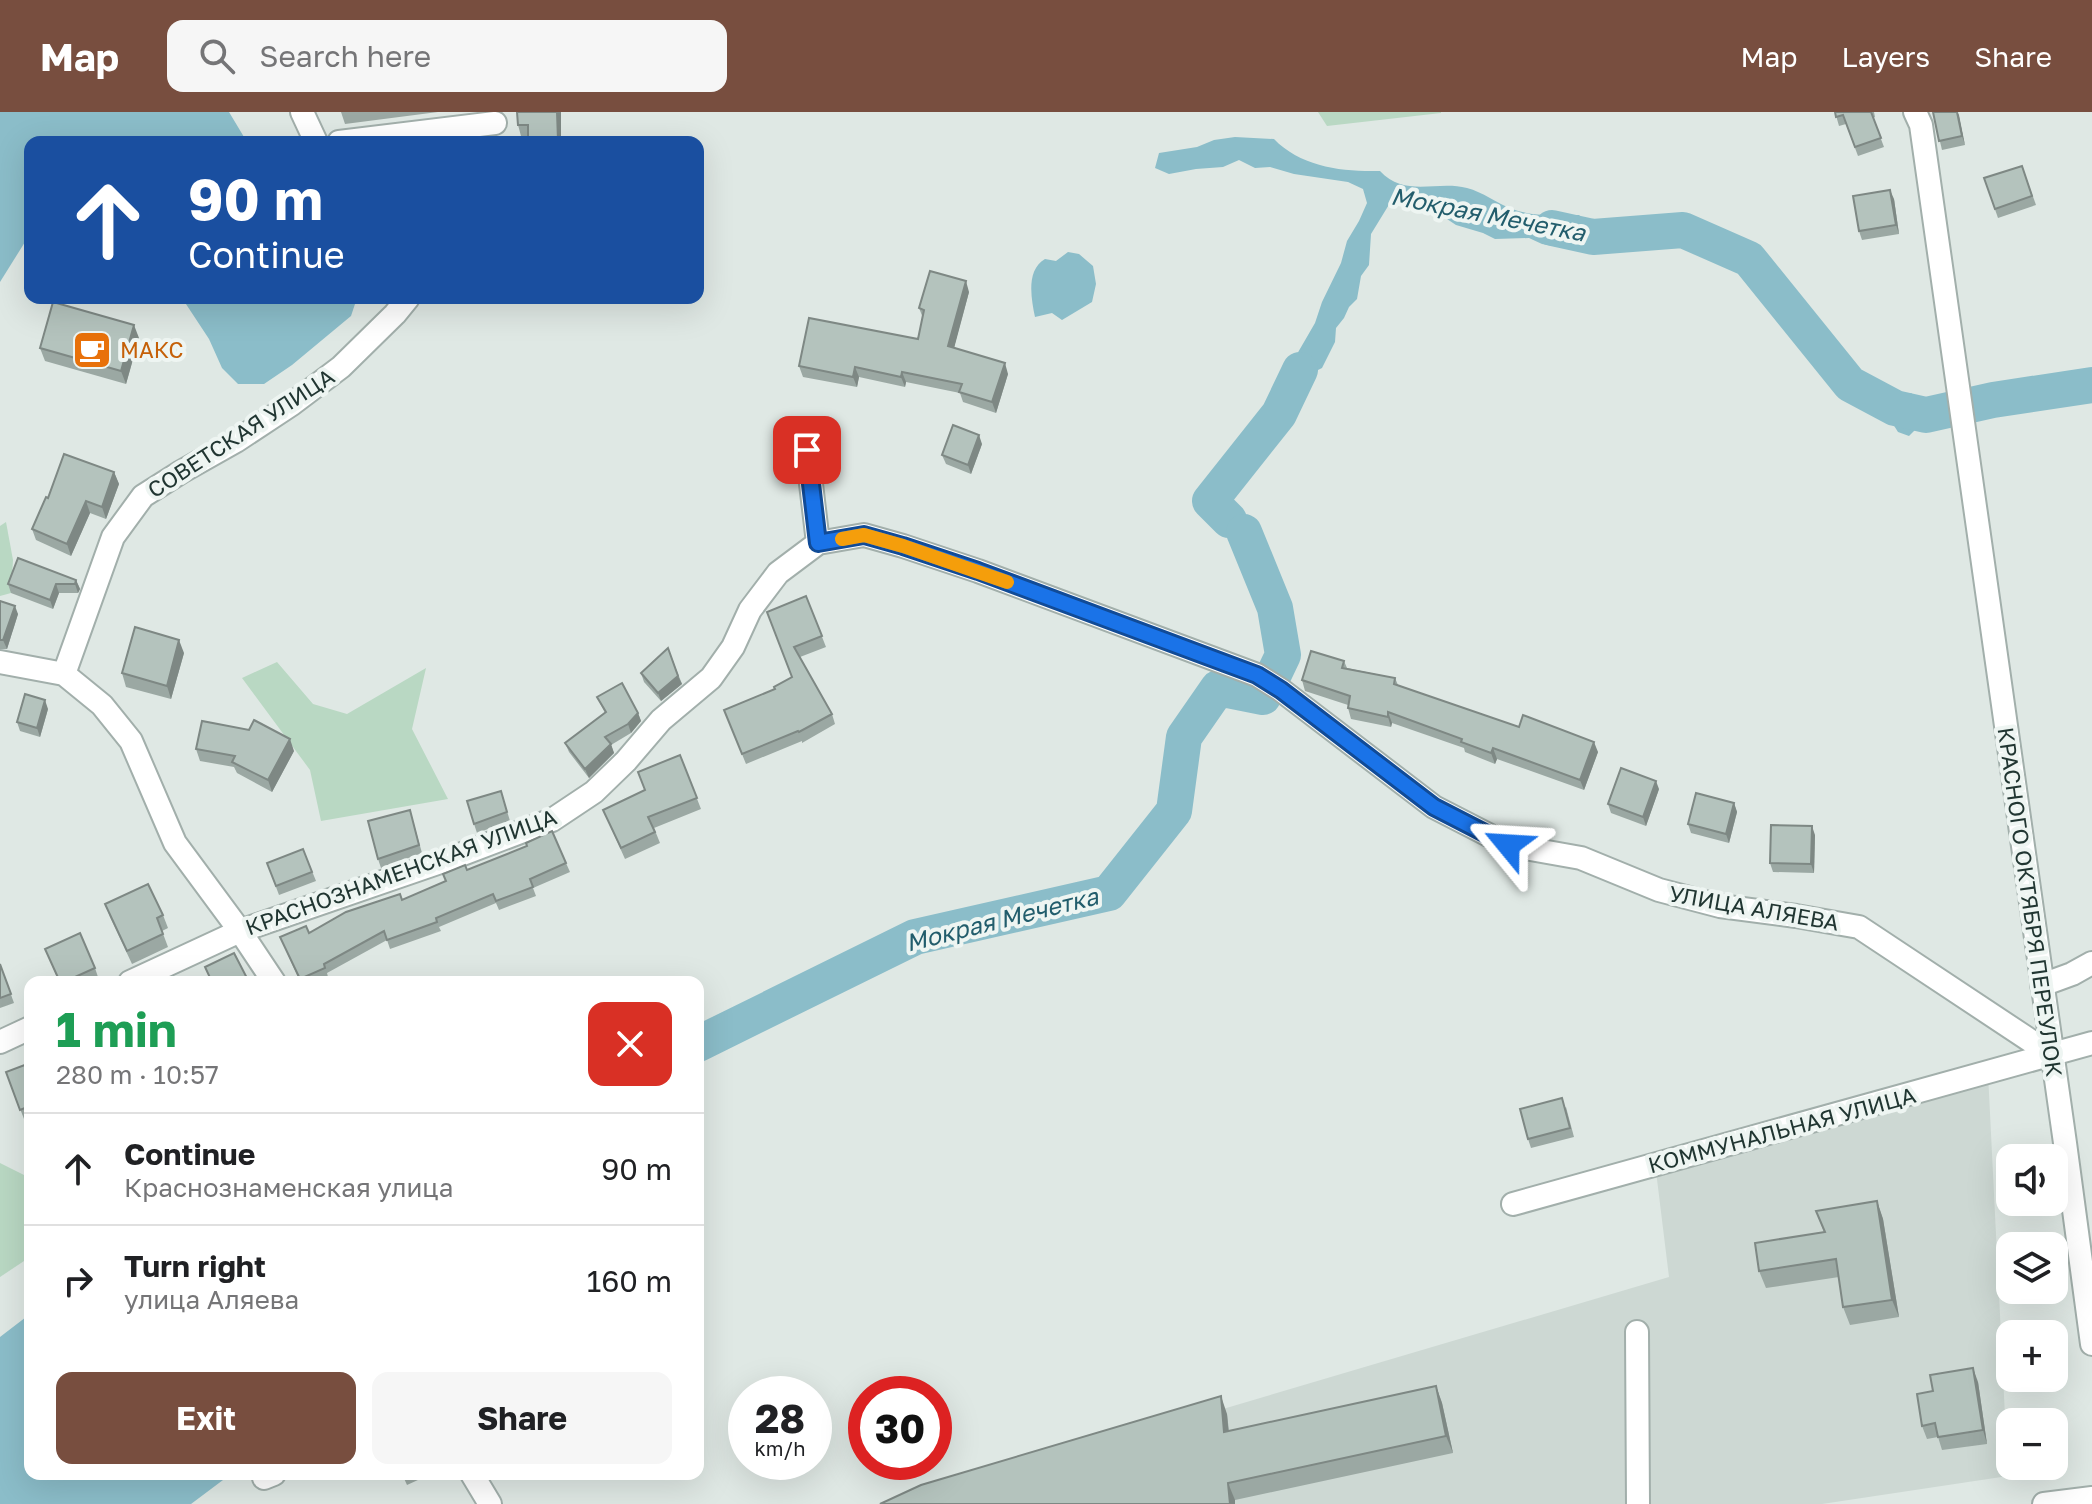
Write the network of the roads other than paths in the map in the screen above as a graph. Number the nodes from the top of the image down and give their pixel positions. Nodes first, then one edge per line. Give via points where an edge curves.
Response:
1 (302, 112) edge
2 (1915, 112) edge
3 (493, 126) edge
4 (313, 136) edge
5 (397, 136) edge
6 (403, 304) edge
7 (807, 450) dead end
8 (818, 543) junction
9 (0, 662) edge
10 (64, 674) junction
11 (1257, 675) joint
12 (240, 931) junction
13 (2092, 963) edge
14 (143, 976) edge
15 (270, 976) edge
16 (2042, 985) junction
17 (24, 1031) edge
18 (0, 1042) edge
19 (2092, 1043) edge
20 (2052, 1055) junction
21 (1513, 1204) dead end
22 (1637, 1332) dead end
23 (2092, 1344) edge
24 (476, 1480) edge
25 (2092, 1498) edge
26 (490, 1504) edge
27 (1638, 1504) edge
28 (2044, 1504) edge

1 - 4 street
2 - 16 street, КРАСНОГО ОКТЯБРЯ ПЕРЕУЛОК via 1921,125
3 - 5 street
6 - 10 street, СОВЕТСКАЯ УЛИЦА via 341,367 292,404 143,496 113,537
7 - 8 street
8 - 11 street, КРАСНОЗНАМЕНСКАЯ УЛИЦА via 864,535 903,546
8 - 12 street, КРАСНОЗНАМЕНСКАЯ УЛИЦА via 778,573 711,678 661,720 594,792 552,820
9 - 10 street
10 - 12 street via 102,705 131,741 175,843
11 - 20 street, УЛИЦА АЛЯЕВА via 1434,807 1508,845 1581,858 1659,890 1720,906 1859,927
12 - 14 street, КРАСНОЗНАМЕНСКАЯ УЛИЦА
12 - 15 street
13 - 16 street
16 - 20 street, КРАСНОГО ОКТЯБРЯ ПЕРЕУЛОК
17 - 18 street
19 - 20 street, КОММУНАЛЬНАЯ УЛИЦА
20 - 21 street, КОММУНАЛЬНАЯ УЛИЦА
20 - 23 street, КРАСНОГО ОКТЯБРЯ ПЕРЕУЛОК
22 - 27 street
24 - 26 street
25 - 28 street

